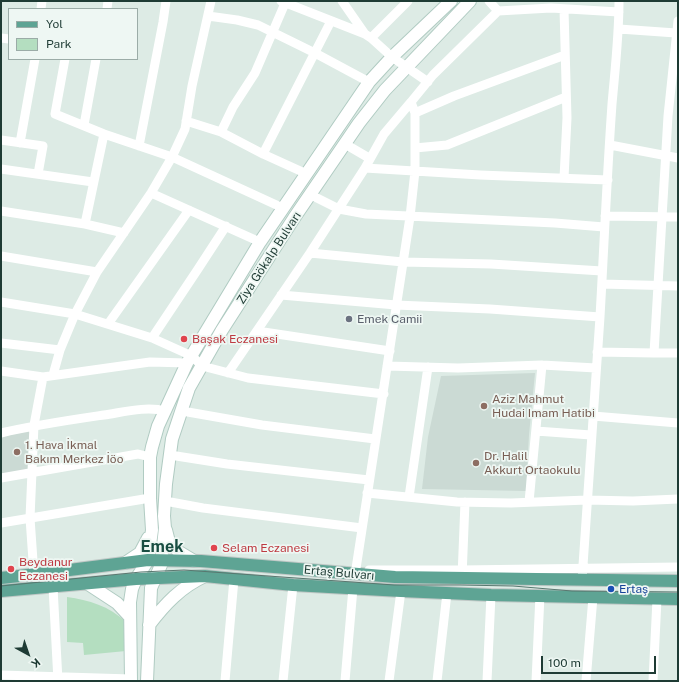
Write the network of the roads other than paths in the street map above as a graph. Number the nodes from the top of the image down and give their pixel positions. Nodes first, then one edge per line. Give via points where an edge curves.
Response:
1 (166, 1) edge
2 (210, 1) edge
3 (343, 1) edge
4 (408, 1) edge
5 (451, 1) edge
6 (470, 1) edge
7 (489, 1) edge
8 (620, 1) edge
9 (284, 2) edge
10 (552, 5) edge
11 (564, 9) junction
12 (498, 11) junction
13 (619, 12) junction
14 (208, 16) junction
15 (332, 21) junction
16 (678, 21) edge
17 (619, 29) junction
18 (273, 33) junction
19 (676, 33) junction
20 (368, 36) junction
21 (315, 53) junction
22 (565, 55) junction
23 (392, 57) junction
24 (34, 60) edge
25 (65, 60) edge
26 (96, 60) edge
27 (407, 67) junction
28 (369, 82) junction
29 (428, 82) junction
30 (566, 97) junction
31 (411, 102) junction
32 (415, 113) junction
33 (186, 121) junction
34 (84, 125) junction
35 (221, 132) junction
36 (104, 134) junction
37 (1, 140) edge
38 (20, 143) junction
39 (345, 144) junction
40 (610, 145) junction
41 (139, 146) junction
42 (415, 148) junction
43 (263, 154) junction
44 (666, 156) junction
45 (172, 157) junction
46 (369, 158) junction
47 (678, 158) edge
48 (365, 168) junction
49 (1, 169) edge
50 (415, 171) junction
51 (38, 174) junction
52 (307, 174) junction
53 (564, 178) junction
54 (608, 180) junction
55 (93, 182) junction
56 (151, 193) junction
57 (310, 195) junction
58 (283, 208) junction
59 (339, 209) junction
60 (188, 210) junction
61 (1, 211) edge
62 (605, 216) junction
63 (410, 217) junction
64 (663, 217) junction
65 (678, 217) edge
66 (85, 224) junction
67 (226, 226) junction
68 (604, 227) junction
69 (124, 233) junction
70 (260, 242) junction
71 (310, 253) junction
72 (1, 256) edge
73 (403, 262) junction
74 (602, 271) junction
75 (97, 272) junction
76 (602, 284) junction
77 (658, 285) junction
78 (678, 286) edge
79 (281, 295) junction
80 (1, 302) edge
81 (396, 305) junction
82 (75, 314) junction
83 (600, 317) junction
84 (108, 324) junction
85 (257, 331) junction
86 (152, 338) junction
87 (1, 343) edge
88 (60, 350) junction
89 (390, 351) junction
90 (598, 352) junction
91 (654, 353) junction
92 (678, 354) edge
93 (189, 359) junction
94 (542, 365) junction
95 (202, 366) junction
96 (387, 366) junction
97 (428, 367) junction
98 (596, 368) junction
99 (1, 371) edge
100 (228, 373) junction
101 (53, 375) junction
102 (43, 377) junction
103 (384, 394) junction
104 (166, 411) junction
105 (182, 411) junction
106 (593, 416) junction
107 (678, 423) edge
108 (34, 425) junction
109 (536, 431) junction
110 (1, 433) edge
111 (592, 435) junction
112 (375, 439) junction
113 (170, 455) junction
114 (150, 457) junction
115 (32, 472) junction
116 (1, 478) edge
117 (369, 480) junction
118 (367, 493) junction
119 (409, 497) junction
120 (150, 498) junction
121 (678, 499) edge
122 (587, 500) junction
123 (165, 501) junction
124 (465, 502) junction
125 (529, 502) junction
126 (30, 518) junction
127 (1, 523) edge
128 (165, 528) junction
129 (362, 528) junction
130 (152, 530) junction
131 (148, 560) junction
132 (162, 560) junction
133 (194, 561) junction
134 (125, 563) junction
135 (678, 567) edge
136 (583, 568) junction
137 (356, 572) junction
138 (462, 574) junction
139 (34, 575) junction
140 (205, 576) junction
141 (1, 578) edge
142 (154, 578) junction
143 (136, 579) junction
144 (234, 579) junction
145 (582, 580) junction
146 (678, 581) edge
147 (88, 584) junction
148 (293, 584) junction
149 (53, 587) junction
150 (353, 588) junction
151 (1, 591) edge
152 (401, 591) junction
153 (447, 593) junction
154 (491, 595) junction
155 (540, 595) junction
156 (593, 598) junction
157 (657, 599) junction
158 (678, 599) edge
159 (130, 618) junction
160 (149, 625) junction
161 (1, 675) edge
162 (58, 678) edge
163 (131, 680) edge
164 (147, 681) edge
165 (225, 681) edge
166 (283, 681) edge
167 (345, 681) edge
168 (389, 681) edge
169 (437, 681) edge
170 (487, 681) edge
171 (536, 681) edge
172 (586, 681) edge
173 (653, 681) edge

1 - 41 street
2 - 14 street
3 - 20 street
4 - 20 street
5 - 23 main road, Ziya Gökalp Bulvarı
6 - 27 main road, Ziya Gökalp Bulvarı
7 - 12 street
8 - 13 street
9 - 15 street
9 - 18 street
10 - 11 street
10 - 12 street
11 - 13 street
11 - 22 street
12 - 29 street
13 - 17 street
14 - 18 street via 258,25
14 - 33 street
15 - 20 street
15 - 21 street
16 - 19 street
17 - 19 street
17 - 40 street
18 - 21 street
18 - 35 street via 255,73 233,107
19 - 44 street
20 - 23 street
21 - 28 street
21 - 43 street
22 - 30 street
22 - 32 street
23 - 27 street
23 - 28 main road, Ziya Gökalp Bulvarı
24 - 38 street
25 - 34 street via 55,114
26 - 34 street
27 - 29 street
27 - 39 main road, Ziya Gökalp Bulvarı via 385,90
28 - 52 main road, Ziya Gökalp Bulvarı
29 - 31 street
30 - 42 street via 447,145
30 - 53 street
31 - 32 street
31 - 46 street via 384,134
32 - 42 street
33 - 35 street
33 - 45 street
34 - 36 street
35 - 43 street
36 - 41 street
36 - 55 street
37 - 38 street
38 - 51 street via 43,146
39 - 46 street
39 - 57 main road, Ziya Gökalp Bulvarı
40 - 44 street
40 - 54 street
41 - 45 street
42 - 50 street
43 - 52 street
44 - 47 street
44 - 64 street
45 - 56 street
45 - 58 street
46 - 48 street
48 - 50 street
48 - 59 street
49 - 51 street
50 - 53 street
50 - 63 street
51 - 55 street
52 - 58 main road, Ziya Gökalp Bulvarı
53 - 54 street
54 - 62 street
55 - 66 street
56 - 60 street
56 - 69 street
57 - 59 street
57 - 95 main road, Ziya Gökalp Bulvarı via 222,330
58 - 70 main road, Ziya Gökalp Bulvarı
59 - 63 street
59 - 71 street
60 - 67 street
60 - 84 street
61 - 66 street
62 - 64 street
62 - 68 street
63 - 68 street
63 - 73 street
64 - 65 street
64 - 77 street
66 - 69 street
67 - 70 street
67 - 86 street
68 - 74 street
69 - 75 street
70 - 93 main road, Ziya Gökalp Bulvarı
71 - 73 street
71 - 79 street
72 - 75 street
73 - 74 street via 492,264
73 - 81 street
74 - 76 street
75 - 82 street
76 - 77 street
76 - 83 street
77 - 78 street
77 - 91 street
79 - 81 street
79 - 85 street
80 - 82 street
81 - 83 street
81 - 89 street
82 - 84 street
82 - 88 street
83 - 90 street
84 - 86 street
85 - 89 street
85 - 100 street
86 - 93 street
87 - 88 street
88 - 101 street
89 - 96 street
90 - 91 street
90 - 98 street
91 - 92 street
93 - 95 street
93 - 101 street
93 - 104 main road, Ziya Gökalp Bulvarı
94 - 97 street
94 - 98 street
94 - 109 street
95 - 100 street
95 - 105 main road, Ziya Gökalp Bulvarı via 190,388
96 - 97 street
96 - 103 street
97 - 119 street
98 - 106 street
99 - 102 street
100 - 103 street via 255,379
101 - 102 street
102 - 108 street
103 - 112 street
104 - 108 street via 156,408
104 - 114 main road, Ziya Gökalp Bulvarı via 158,426
105 - 112 street via 262,425
105 - 113 main road, Ziya Gökalp Bulvarı via 172,439
106 - 107 street
106 - 111 street
108 - 110 street
108 - 115 street
109 - 111 street
109 - 125 street
111 - 122 street
112 - 117 street
113 - 117 street
113 - 123 main road, Ziya Gökalp Bulvarı
114 - 115 street via 138,454
114 - 120 main road, Ziya Gökalp Bulvarı
115 - 116 street
115 - 126 street
117 - 118 street
118 - 119 street
118 - 129 street
119 - 124 street
120 - 126 street
120 - 130 main road, Ziya Gökalp Bulvarı
121 - 122 street
122 - 125 street
122 - 136 street
123 - 128 main road, Ziya Gökalp Bulvarı
123 - 129 street
124 - 125 street
124 - 138 street
126 - 127 street
126 - 139 street
128 - 132 main road, Ziya Gökalp Bulvarı
128 - 133 main road via 169,542
129 - 137 street
130 - 131 main road, Ziya Gökalp Bulvarı
130 - 134 main road via 140,553
131 - 132 main road, Ertaş Bulvarı
131 - 134 main road, Ertaş Bulvarı
131 - 143 main road
132 - 133 main road, Ertaş Bulvarı
132 - 142 main road, Ziya Gökalp Bulvarı
133 - 137 main road, Ertaş Bulvarı
134 - 139 main road, Ertaş Bulvarı
135 - 136 street
136 - 138 street
136 - 145 street
137 - 138 main road, Ertaş Bulvarı via 395,577
138 - 145 main road, Ertaş Bulvarı
139 - 141 main road, Ertaş Bulvarı
140 - 142 main road, Ertaş Bulvarı
140 - 144 main road, Ertaş Bulvarı
140 - 160 main road via 178,592 163,606
142 - 143 main road, Ertaş Bulvarı
142 - 160 main road, Ziya Gökalp Bulvarı
143 - 147 main road, Ertaş Bulvarı
143 - 159 main road via 132,589
144 - 148 main road, Ertaş Bulvarı
144 - 165 street
145 - 146 main road, Ertaş Bulvarı
147 - 149 main road, Ertaş Bulvarı
147 - 159 main road via 117,603
148 - 150 main road, Ertaş Bulvarı
148 - 166 street
149 - 151 main road, Ertaş Bulvarı
149 - 162 street
150 - 152 main road, Ertaş Bulvarı
150 - 167 street
152 - 153 main road, Ertaş Bulvarı
152 - 168 street
153 - 154 main road, Ertaş Bulvarı
153 - 169 street
154 - 155 main road, Ertaş Bulvarı
154 - 170 street
155 - 156 main road, Ertaş Bulvarı
155 - 171 street
156 - 157 main road, Ertaş Bulvarı
156 - 172 street
157 - 158 main road, Ertaş Bulvarı
157 - 173 street
159 - 163 main road
160 - 164 main road, Ziya Gökalp Bulvarı
161 - 162 street
162 - 163 street

